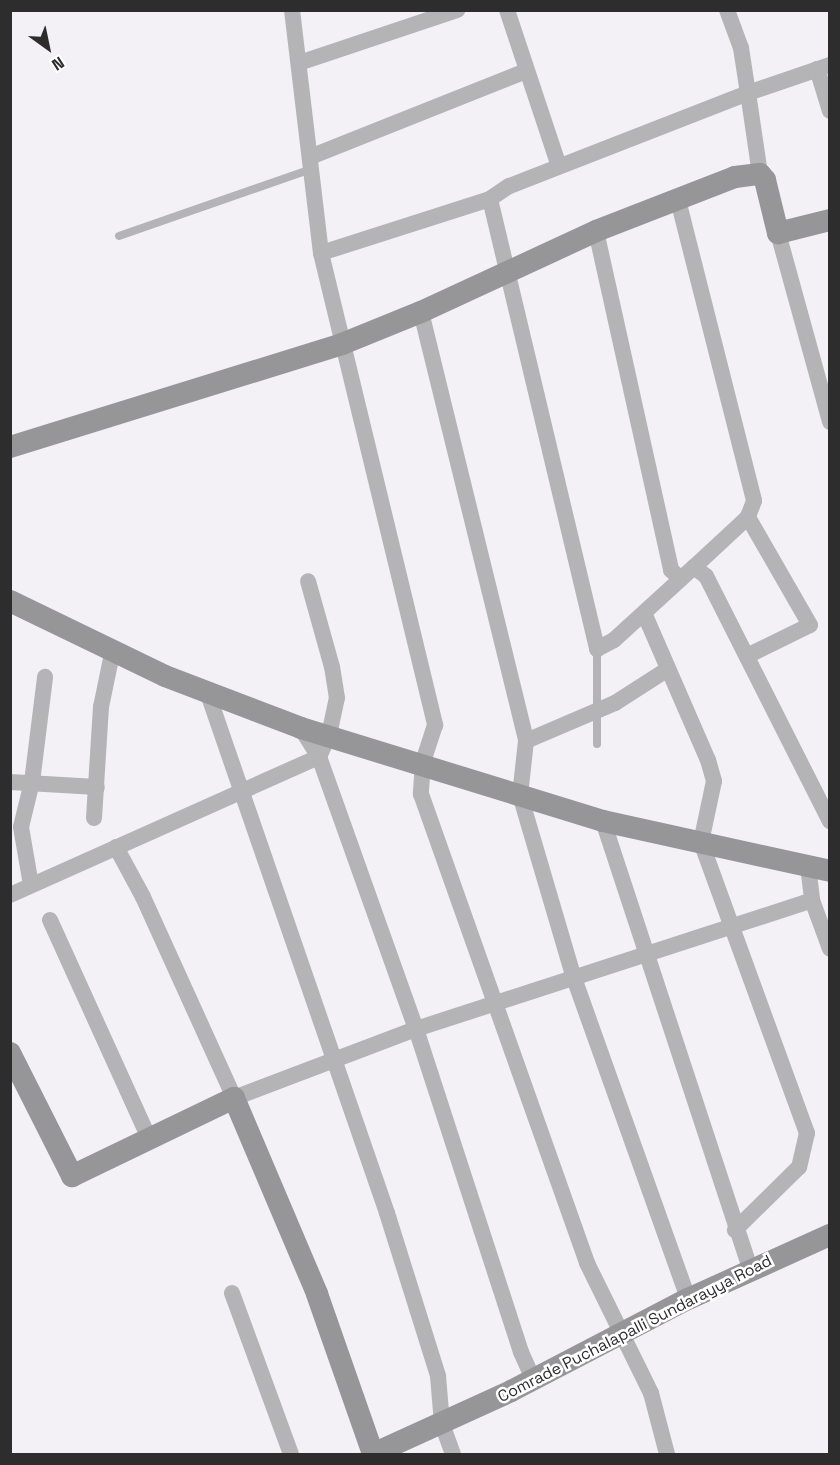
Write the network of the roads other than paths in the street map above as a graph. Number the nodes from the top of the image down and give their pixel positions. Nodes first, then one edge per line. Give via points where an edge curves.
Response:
1 (292, 10) edge
2 (457, 10) edge
3 (507, 10) edge
4 (727, 10) edge
5 (299, 63) junction
6 (823, 67) edge
7 (526, 71) junction
8 (748, 93) junction
9 (830, 111) edge
10 (310, 163) junction
11 (559, 166) junction
12 (760, 174) junction
13 (490, 199) junction
14 (678, 200) junction
15 (830, 220) edge
16 (596, 231) junction
17 (778, 233) junction
18 (119, 236) dead end
19 (321, 253) junction
20 (505, 271) junction
21 (421, 312) junction
22 (342, 344) junction
23 (830, 422) edge
24 (10, 447) edge
25 (748, 517) junction
26 (687, 573) junction
27 (308, 581) dead end
28 (10, 601) edge
29 (644, 614) junction
30 (113, 649) junction
31 (597, 649) junction
32 (747, 656) junction
33 (668, 669) junction
34 (45, 677) dead end
35 (208, 694) junction
36 (597, 708) junction
37 (301, 728) junction
38 (329, 735) junction
39 (526, 741) junction
40 (597, 744) dead end
41 (319, 757) junction
42 (423, 762) junction
43 (10, 782) edge
44 (32, 783) junction
45 (97, 787) junction
46 (240, 792) junction
47 (520, 795) junction
48 (94, 818) dead end
49 (603, 821) junction
50 (830, 821) edge
51 (701, 842) junction
52 (116, 848) junction
53 (819, 868) edge
54 (31, 885) junction
55 (10, 896) edge
56 (812, 900) junction
57 (50, 921) dead end
58 (731, 925) junction
59 (830, 949) edge
60 (644, 952) junction
61 (574, 978) junction
62 (493, 1004) junction
63 (416, 1029) junction
64 (10, 1053) edge
65 (332, 1060) junction
66 (234, 1098) junction
67 (150, 1140) junction
68 (735, 1230) junction
69 (828, 1241) edge
70 (750, 1269) junction
71 (232, 1293) dead end
72 (688, 1299) junction
73 (620, 1334) junction
74 (533, 1379) junction
75 (442, 1424) junction
76 (291, 1455) edge
77 (373, 1455) edge
78 (453, 1455) edge
79 (667, 1455) edge

1 - 5 street
2 - 5 street
3 - 7 street
4 - 8 street via 741,48
5 - 10 street
6 - 8 street
6 - 9 street
7 - 10 street
7 - 11 street
8 - 11 street
8 - 12 street
10 - 18 lane
10 - 19 street
11 - 13 street via 509,186
12 - 14 street via 735,177
12 - 17 street
13 - 19 street
13 - 20 street
14 - 16 street
14 - 25 street via 754,501
15 - 17 street
16 - 20 street
16 - 26 street via 670,570
17 - 23 street
19 - 22 street
20 - 21 street
20 - 31 street
21 - 22 street
21 - 39 street
22 - 24 street
22 - 42 street via 435,725
25 - 26 street
25 - 32 street via 810,625
26 - 29 street
26 - 32 street via 706,576
27 - 38 street via 337,698
28 - 30 street
29 - 31 street via 604,648
29 - 33 street
30 - 35 street
30 - 45 street via 101,708
31 - 36 lane
32 - 50 street
33 - 36 street via 615,703
33 - 51 street via 714,782
34 - 44 street
35 - 37 street
35 - 46 street
36 - 39 street
36 - 40 lane
37 - 38 street
37 - 41 street
38 - 41 street
38 - 42 street
39 - 47 street
41 - 46 street
41 - 63 street
42 - 47 street
42 - 62 street via 421,794
43 - 44 street
44 - 45 street
44 - 54 street via 21,826
45 - 48 street
46 - 52 street
46 - 65 street
47 - 49 street
47 - 61 street
49 - 51 street
49 - 60 street
51 - 53 street
51 - 58 street
52 - 54 street
52 - 66 street via 143,897
53 - 56 street
54 - 55 street
56 - 58 street
56 - 59 street
57 - 67 street
58 - 60 street
58 - 68 street via 807,1142 799,1167
60 - 61 street
60 - 68 street
61 - 62 street
61 - 72 street
62 - 63 street
62 - 73 street via 587,1263
63 - 65 street
63 - 74 street
64 - 67 street via 72,1176
65 - 66 street
65 - 75 street via 358,1125 438,1377
66 - 67 street
66 - 77 street via 317,1294
68 - 70 street
69 - 70 street, Comrade Puchalapalli Sundarayya Road
70 - 72 street, Comrade Puchalapalli Sundarayya Road
71 - 76 street
72 - 73 street, Comrade Puchalapalli Sundarayya Road
73 - 74 street, Comrade Puchalapalli Sundarayya Road
73 - 79 street via 651,1393
74 - 75 street, Comrade Puchalapalli Sundarayya Road
75 - 77 street, Comrade Puchalapalli Sundarayya Road
75 - 78 street

